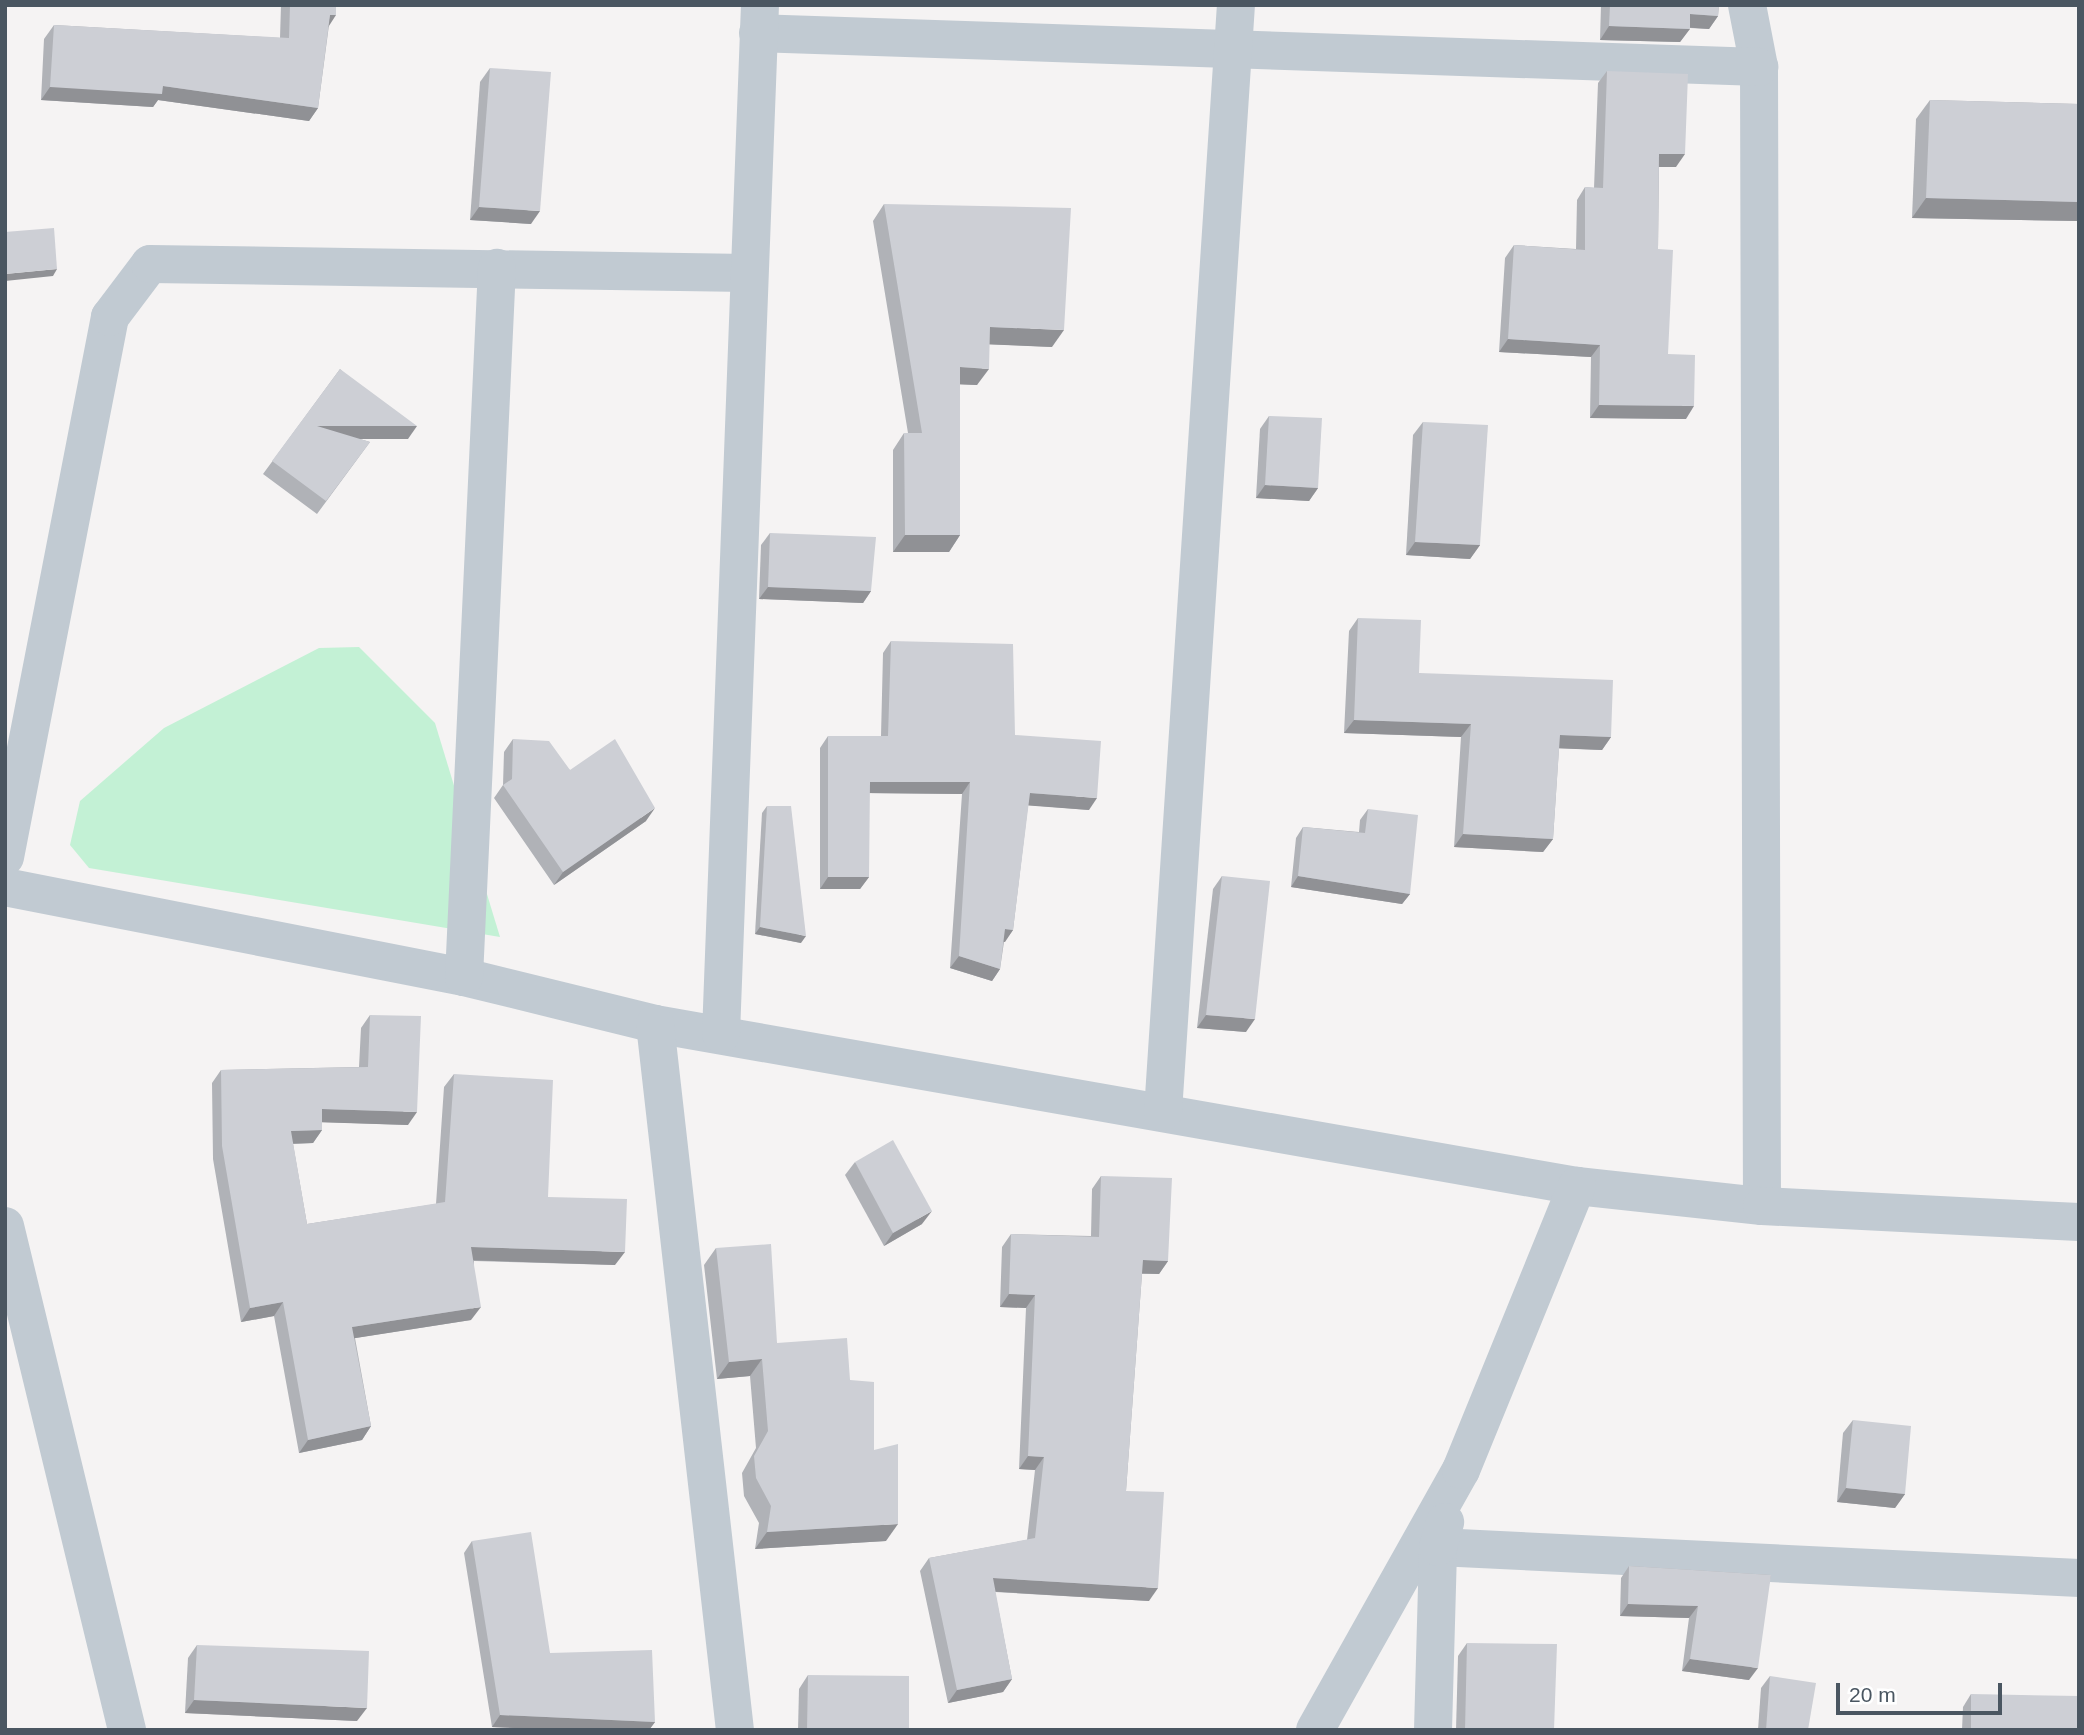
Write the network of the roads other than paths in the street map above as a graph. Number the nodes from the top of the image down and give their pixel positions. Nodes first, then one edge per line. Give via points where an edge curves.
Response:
1 (1236, 5) edge
2 (1748, 5) edge
3 (759, 19) edge
4 (1233, 49) junction
5 (1759, 66) junction
6 (497, 268) junction
7 (748, 273) junction
8 (5, 857) edge
9 (5, 887) edge
10 (464, 977) junction
11 (655, 1024) junction
12 (722, 1034) junction
13 (1163, 1112) junction
14 (1577, 1186) junction
15 (1762, 1206) junction
16 (2079, 1222) edge
17 (5, 1226) edge
18 (1461, 1470) junction
19 (1438, 1547) junction
20 (2079, 1578) edge
21 (127, 1730) edge
22 (735, 1730) edge
23 (1315, 1730) edge
24 (1433, 1730) edge

1 - 4 street
2 - 5 street
3 - 4 street
3 - 7 street
4 - 5 street
4 - 13 street
5 - 15 street
6 - 7 street
6 - 8 street via 150,264 110,317
6 - 10 street
7 - 12 street
9 - 10 street
10 - 11 street
11 - 12 street
11 - 22 street
12 - 13 street
13 - 14 street
14 - 15 street
14 - 18 street
15 - 16 street
17 - 21 street
18 - 19 street
18 - 23 street
19 - 20 street
19 - 24 street

